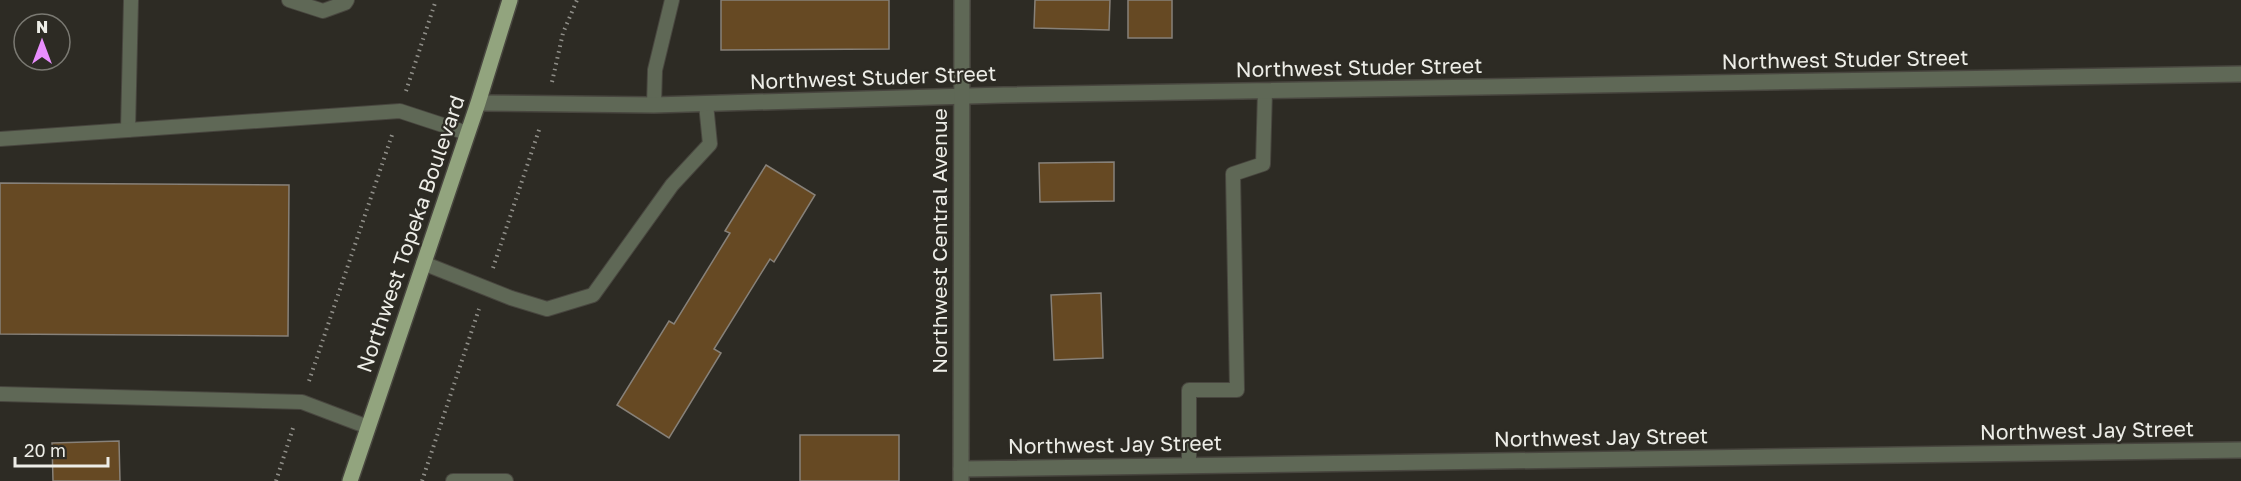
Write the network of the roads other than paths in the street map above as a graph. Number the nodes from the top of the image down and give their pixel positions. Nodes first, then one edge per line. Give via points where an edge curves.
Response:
1 (131, 0) edge
2 (289, 0) edge
3 (346, 0) edge
4 (510, 0) edge
5 (672, 0) edge
6 (962, 0) edge
7 (2241, 74) edge
8 (1264, 91) junction
9 (961, 96) junction
10 (478, 103) junction
11 (706, 104) junction
12 (654, 105) junction
13 (128, 130) junction
14 (467, 133) junction
15 (0, 139) edge
16 (423, 262) junction
17 (0, 394) edge
18 (368, 427) junction
19 (2241, 450) edge
20 (1189, 465) junction
21 (961, 475) edge
22 (350, 481) edge
23 (453, 481) edge
24 (506, 481) edge

1 - 13 lane
2 - 3 lane via 323,11
4 - 10 main road, Northwest Topeka Boulevard
5 - 12 lane via 655,70
6 - 9 street, Northwest Central Avenue
7 - 8 street, Northwest Studer Street
8 - 9 street, Northwest Studer Street
8 - 20 lane via 1263,164 1233,174 1237,390 1189,390
9 - 11 street, Northwest Studer Street
9 - 21 street, Northwest Central Avenue
10 - 12 street, Northwest Studer Street
10 - 14 main road, Northwest Topeka Boulevard
11 - 12 street, Northwest Studer Street
11 - 16 lane via 710,144 672,185 593,295 547,309
13 - 14 lane via 400,111
13 - 15 lane
14 - 16 main road, Northwest Topeka Boulevard
16 - 18 main road, Northwest Topeka Boulevard
17 - 18 lane via 302,402
18 - 22 main road, Northwest Topeka Boulevard
19 - 20 street, Northwest Jay Street
20 - 21 street, Northwest Jay Street
23 - 24 lane

